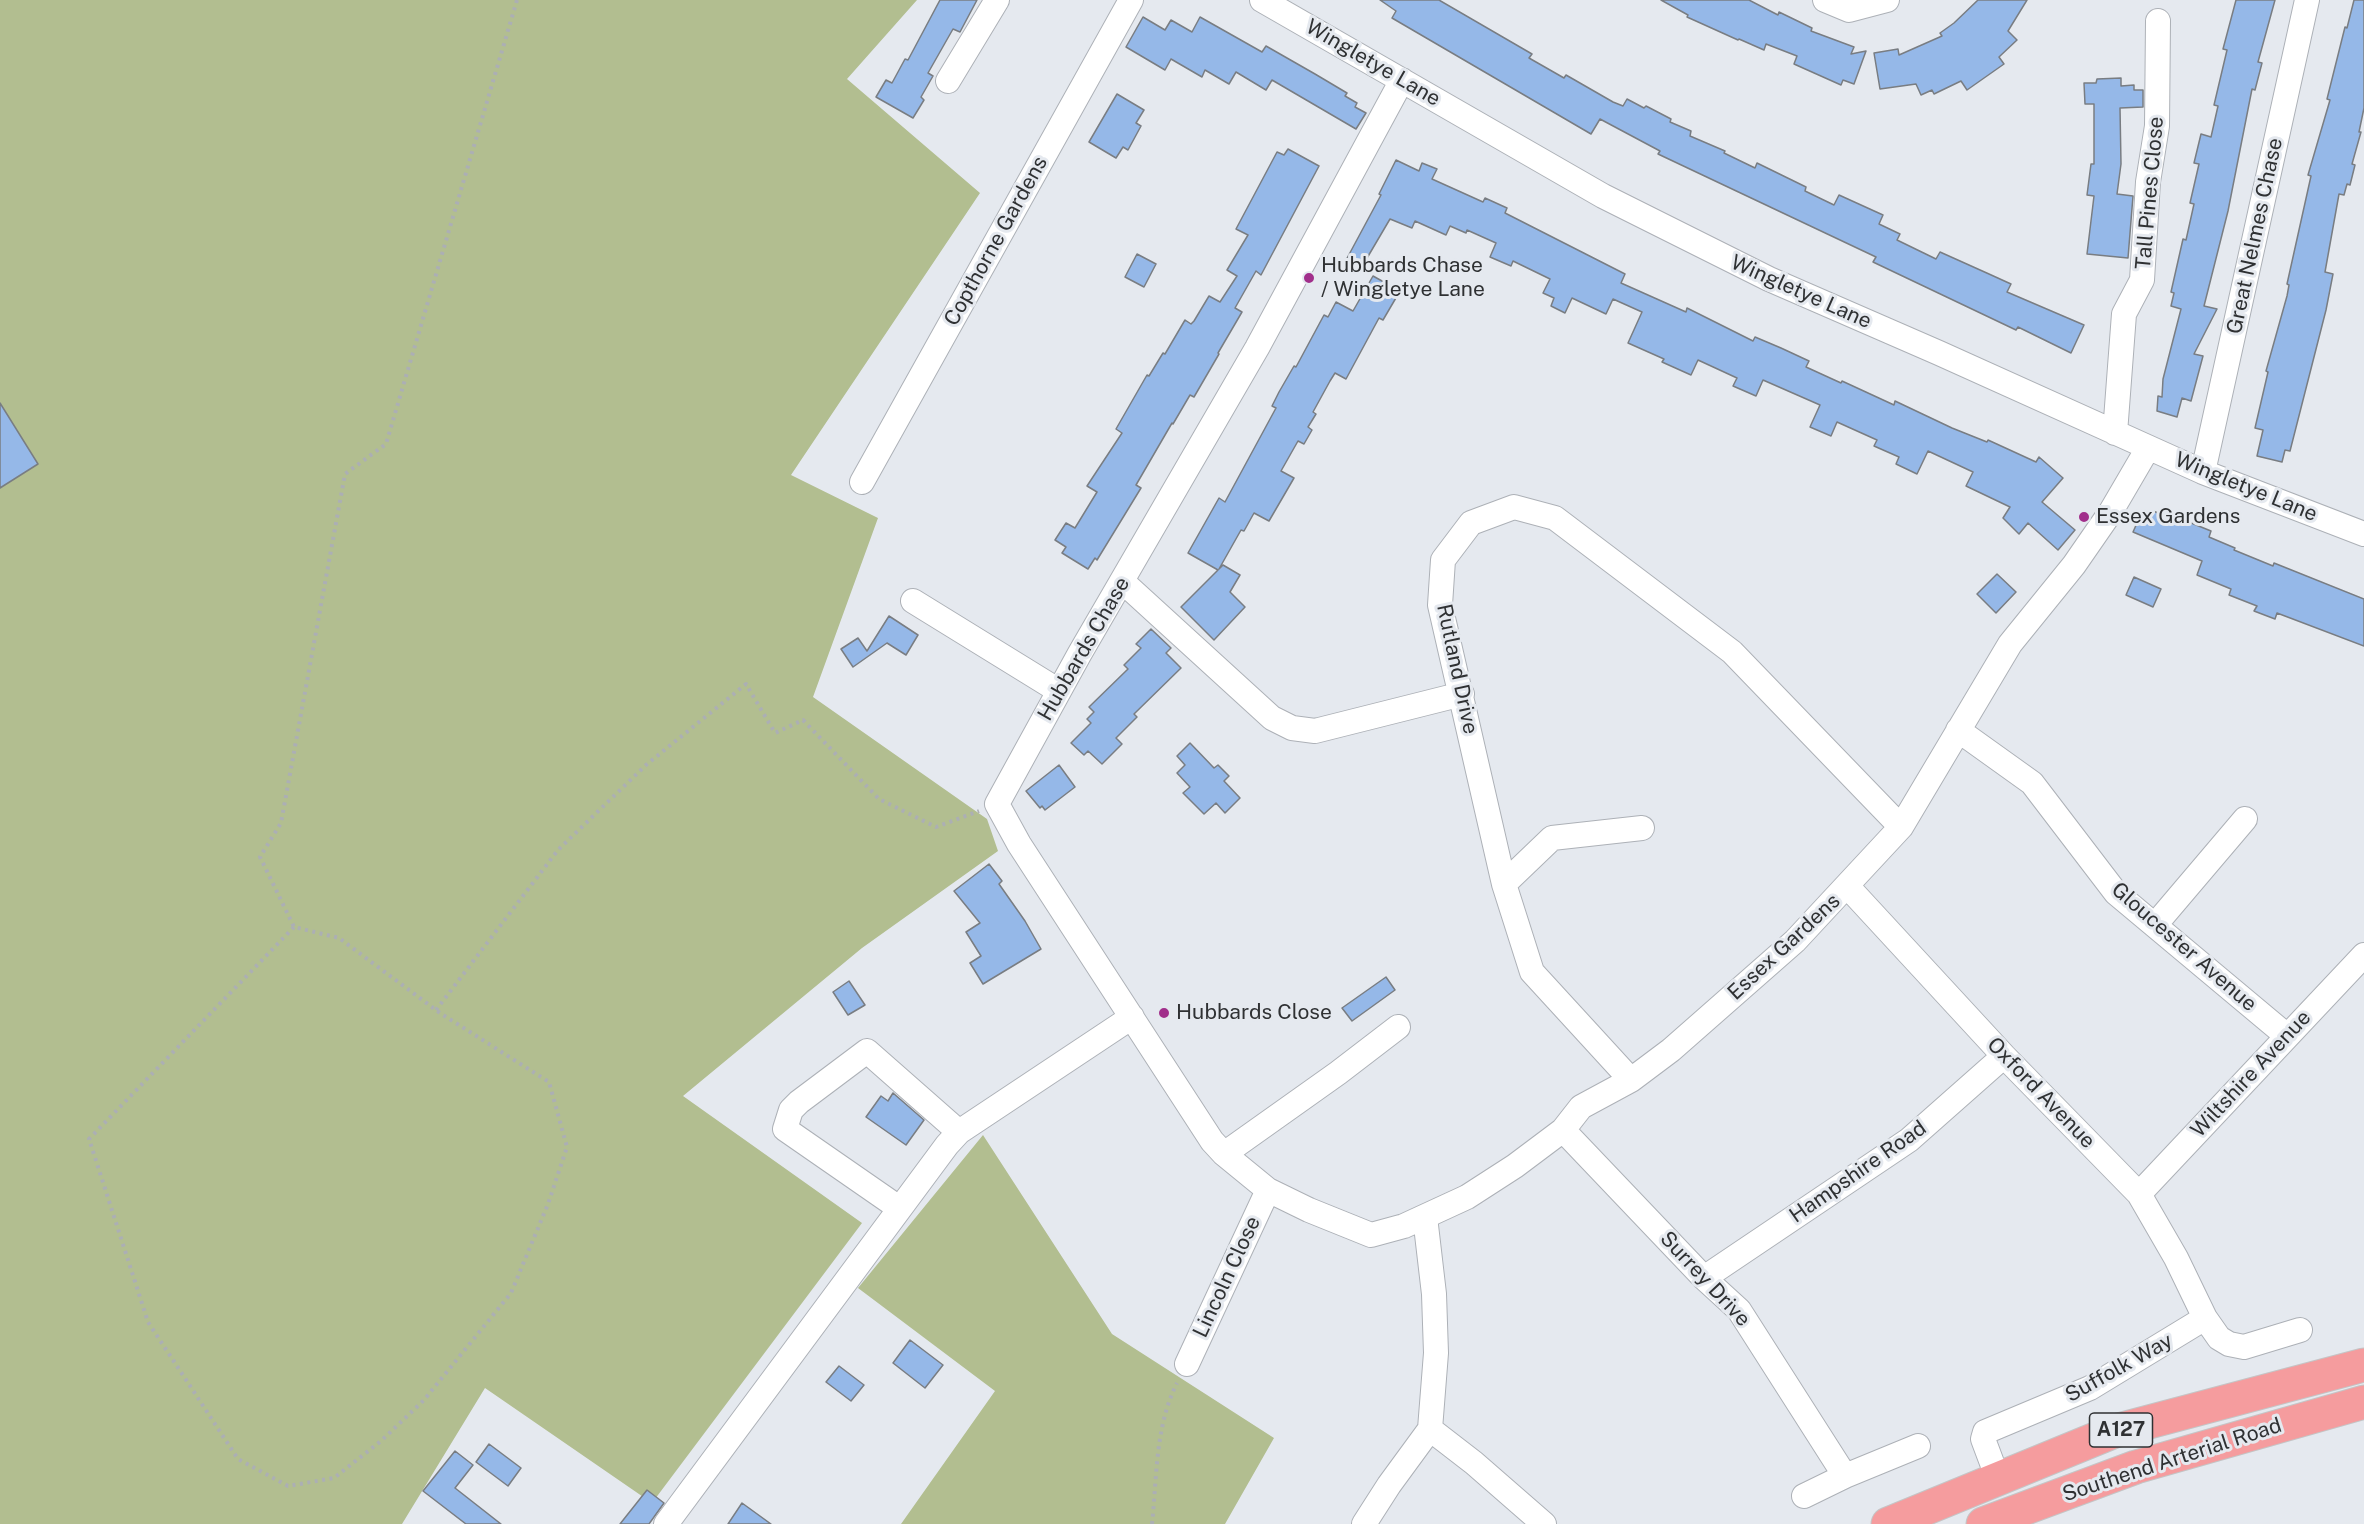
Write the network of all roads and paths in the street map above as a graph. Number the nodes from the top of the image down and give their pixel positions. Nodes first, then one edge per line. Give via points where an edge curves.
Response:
1 (517, 0) edge
2 (997, 0) edge
3 (1131, 0) edge
4 (1262, 0) edge
5 (1825, 0) edge
6 (1887, 0) edge
7 (2307, 0) edge
8 (1300, 10) edge
9 (2158, 21) dead end
10 (1402, 80) junction
11 (948, 81) dead end
12 (2115, 433) junction
13 (2148, 448) junction
14 (2203, 472) junction
15 (861, 482) dead end
16 (2364, 534) edge
17 (1123, 582) junction
18 (913, 601) dead end
19 (1059, 691) junction
20 (1462, 694) junction
21 (1958, 730) junction
22 (997, 804) junction
23 (2245, 819) dead end
24 (1901, 827) junction
25 (1642, 828) dead end
26 (1504, 884) junction
27 (1848, 887) junction
28 (2155, 926) junction
29 (294, 927) junction
30 (2364, 955) edge
31 (436, 1010) junction
32 (1132, 1017) junction
33 (1398, 1027) dead end
34 (2287, 1036) junction
35 (2004, 1056) junction
36 (1631, 1080) junction
37 (1563, 1130) junction
38 (953, 1138) junction
39 (1224, 1154) junction
40 (1268, 1190) junction
41 (2139, 1194) junction
42 (899, 1208) junction
43 (1425, 1217) junction
44 (1704, 1278) junction
45 (2205, 1318) junction
46 (2300, 1330) dead end
47 (1187, 1364) joint
48 (2364, 1365) edge
49 (2364, 1402) edge
50 (1430, 1429) junction
51 (1918, 1446) dead end
52 (1845, 1476) junction
53 (1998, 1479) junction
54 (1804, 1496) dead end
55 (666, 1524) edge
56 (1152, 1524) edge
57 (1364, 1524) edge
58 (1544, 1524) edge
59 (1888, 1524) edge
60 (1983, 1524) edge

1 - 29 path via 386,444 345,474 282,823 260,857
2 - 11 street
3 - 15 street, Copthorne Gardens
4 - 8 street, Wingletye Lane
5 - 6 street via 1849,10
7 - 14 street, Great Nelmes Chase
8 - 10 street, Wingletye Lane
9 - 12 street, Tall Pines Close via 2157,126 2148,182 2142,280 2124,314
10 - 12 street, Wingletye Lane via 1603,196 1759,274
10 - 17 street, Hubbards Chase via 1257,348
12 - 13 street, Wingletye Lane
13 - 14 street, Wingletye Lane
13 - 21 street, Essex Gardens via 2074,565 2010,644
14 - 16 street, Wingletye Lane
17 - 19 street, Hubbards Chase
17 - 20 street via 1272,718 1292,728 1315,730
18 - 19 street
19 - 22 street, Hubbards Chase
20 - 24 street, Rutland Drive via 1440,605 1443,560 1471,523 1514,507 1554,518 1732,652
20 - 26 street, Rutland Drive
21 - 24 street, Essex Gardens
21 - 28 street, Gloucester Avenue via 2032,783 2116,893
22 - 31 path via 936,827 879,799 803,720 775,733 746,684 646,765 558,850
22 - 32 street
23 - 28 street
24 - 27 street, Essex Gardens
25 - 26 street via 1552,838
26 - 36 street, Rutland Drive via 1532,972
27 - 35 street, Oxford Avenue
27 - 36 street, Essex Gardens via 1795,941
28 - 34 street, Gloucester Avenue
29 - 31 path via 339,938
29 - 31 path via 89,1139 148,1322 238,1459 288,1486 334,1478 381,1442 424,1400 511,1293 567,1147 549,1082
30 - 34 street, Wiltshire Avenue
32 - 38 street
32 - 39 street via 1212,1142
33 - 39 street
34 - 41 street, Wiltshire Avenue
35 - 41 street, Oxford Avenue
35 - 44 street, Hampshire Road via 1909,1140
36 - 37 street, Essex Gardens via 1581,1107
37 - 43 street, Essex Gardens via 1467,1197
37 - 44 street, Surrey Drive
38 - 42 street
38 - 42 street via 867,1051 791,1110 785,1129
39 - 40 street
40 - 43 street, Essex Gardens via 1371,1235
40 - 47 street, Lincoln Close
41 - 45 street, Oxford Avenue
42 - 55 street
43 - 50 street via 1436,1353
44 - 52 street, Surrey Drive via 1739,1310
45 - 46 street, Oxford Avenue via 2219,1338 2244,1347
45 - 53 street, Suffolk Way via 2090,1388 1985,1432 1982,1437
47 - 56 path via 1169,1400 1157,1455
48 - 53 highway, Southend Arterial Road / A127 via 2115,1431
49 - 60 highway, Southend Arterial Road / A127 via 2136,1467
50 - 57 street
50 - 58 street
51 - 52 street
52 - 54 street
53 - 59 highway, Southend Arterial Road / A127

